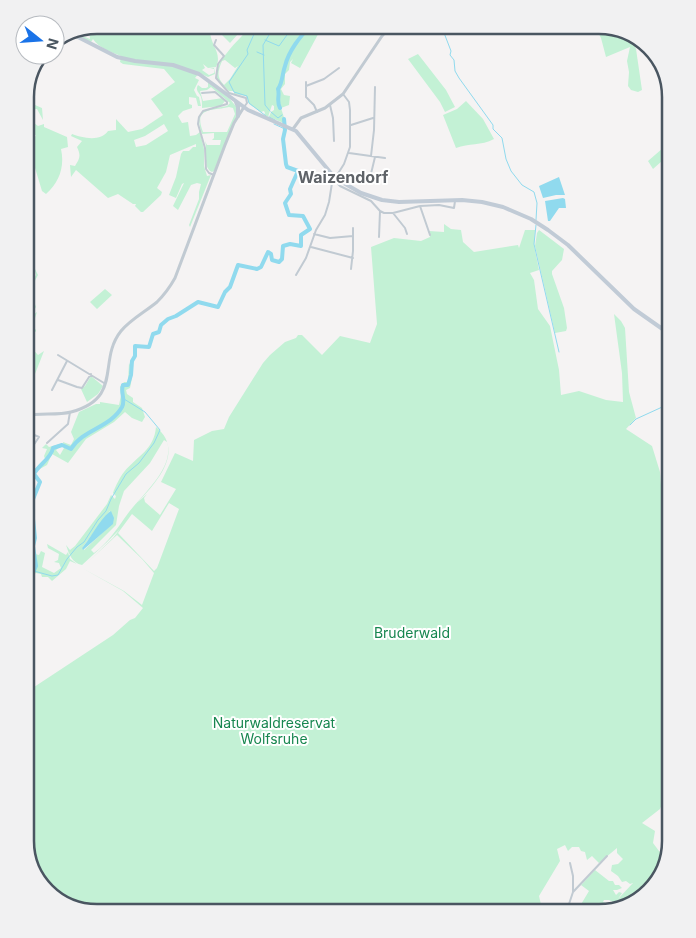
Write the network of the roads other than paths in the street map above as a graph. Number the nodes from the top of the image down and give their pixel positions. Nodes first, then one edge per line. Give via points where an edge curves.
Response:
1 (384, 34) edge
2 (78, 37) edge
3 (216, 40) dead end
4 (339, 68) dead end
5 (375, 86) dead end
6 (202, 94) dead end
7 (343, 94) junction
8 (234, 100) junction
9 (330, 105) junction
10 (244, 107) junction
11 (317, 112) junction
12 (238, 116) junction
13 (374, 118) junction
14 (351, 125) junction
15 (293, 129) junction
16 (334, 141) dead end
17 (349, 153) junction
18 (373, 156) junction
19 (385, 158) dead end
20 (214, 175) junction
21 (337, 180) junction
22 (369, 182) dead end
23 (455, 200) junction
24 (420, 206) junction
25 (380, 212) junction
26 (393, 213) junction
27 (353, 228) dead end
28 (314, 234) junction
29 (407, 234) dead end
30 (430, 235) dead end
31 (353, 236) junction
32 (379, 237) dead end
33 (311, 247) junction
34 (353, 258) junction
35 (351, 269) dead end
36 (296, 275) dead end
37 (662, 329) edge
38 (58, 355) dead end
39 (68, 360) junction
40 (91, 374) junction
41 (58, 380) junction
42 (106, 383) junction
43 (52, 390) dead end
44 (70, 412) junction
45 (34, 414) edge
46 (34, 435) edge
47 (47, 443) dead end
48 (34, 444) edge
49 (607, 856) dead end
50 (570, 863) dead end
51 (573, 892) junction
52 (569, 904) edge

1 - 7 street
2 - 8 main road via 127,60 190,70
3 - 10 street via 214,45 224,56 218,64 216,78 230,93 246,98
4 - 11 street via 324,79 306,84 306,97
5 - 13 street
6 - 20 street via 215,92 227,102 224,106 203,111 198,120 206,169
7 - 9 street
7 - 14 street via 349,102
8 - 10 main road
8 - 12 main road
9 - 11 street
9 - 16 street
10 - 12 street
10 - 15 main road
11 - 15 street via 301,118
12 - 20 street
13 - 14 street
13 - 18 street
14 - 17 street
15 - 21 main road
17 - 18 street
17 - 21 street
18 - 19 street
18 - 22 street
20 - 42 street via 171,285 118,335 110,353
21 - 23 main road via 362,193 388,201
21 - 25 street via 340,186 371,201
21 - 28 street via 331,186 327,210
23 - 24 street via 454,208
23 - 37 main road via 492,204 543,226 568,245 634,309
24 - 26 street
24 - 30 street
25 - 26 street
25 - 32 street
26 - 29 street
27 - 31 street
28 - 31 street via 330,238
28 - 33 street
31 - 34 street
33 - 34 street
33 - 36 street
34 - 35 street
38 - 39 street
39 - 40 street
39 - 41 street
40 - 41 street via 82,388
40 - 42 street
41 - 43 street
42 - 44 street via 96,399
44 - 45 street
44 - 47 street via 68,424
46 - 48 street via 39,437
49 - 51 street
50 - 51 street
51 - 52 street

